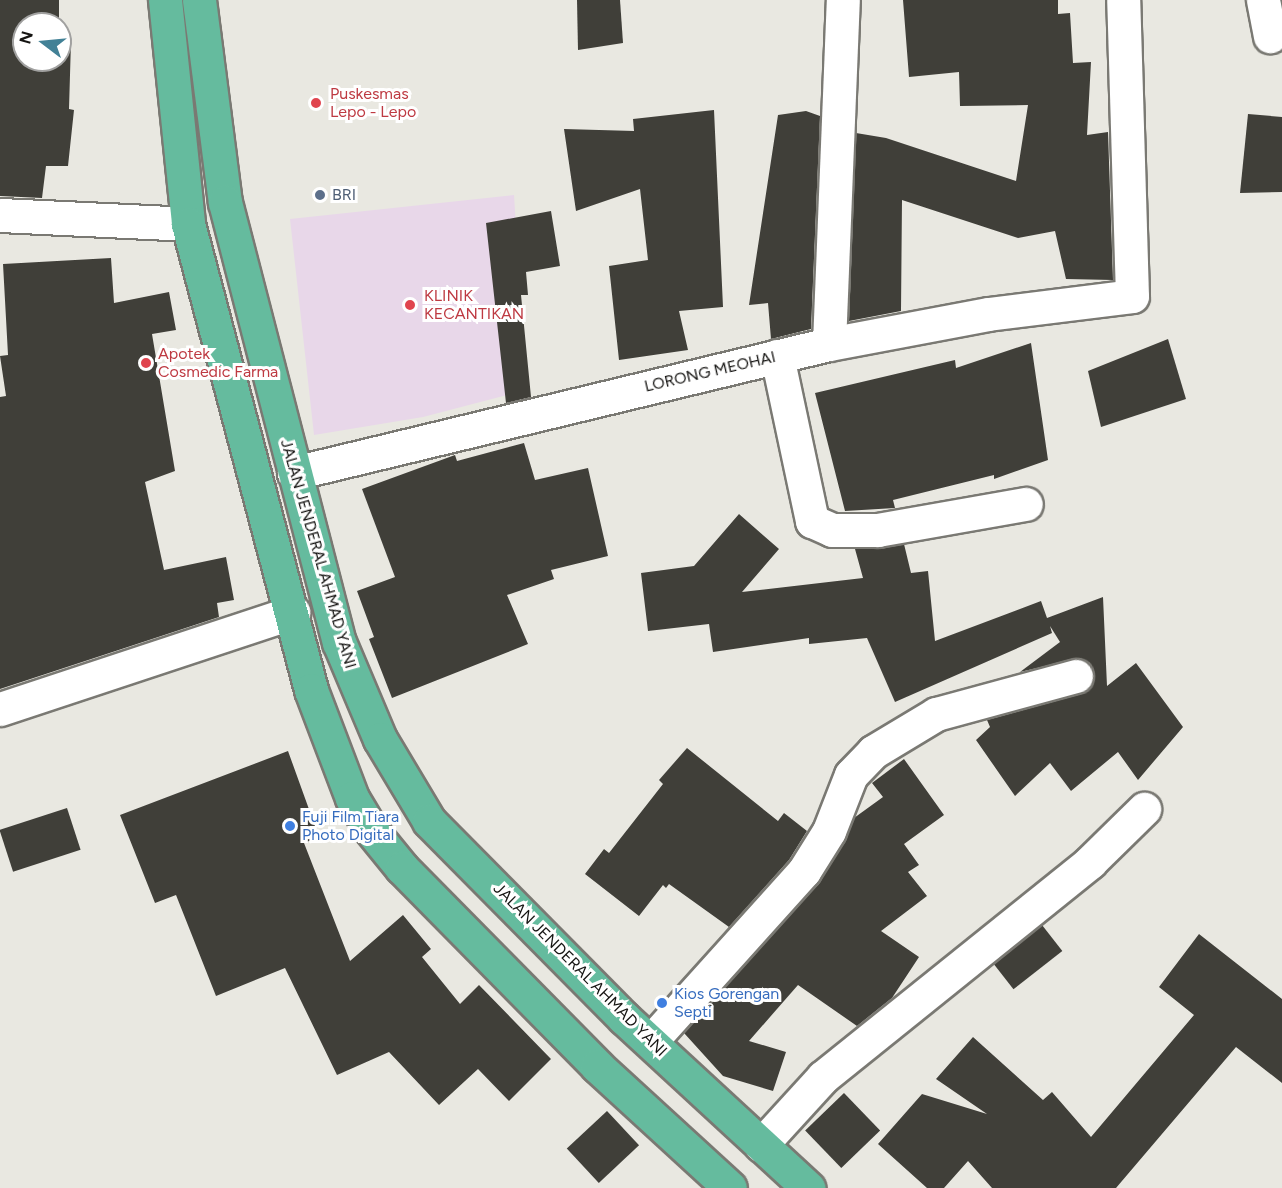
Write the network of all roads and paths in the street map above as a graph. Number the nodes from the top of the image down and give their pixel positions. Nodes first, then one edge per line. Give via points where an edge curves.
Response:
1 (165, 0) edge
2 (199, 0) edge
3 (843, 0) edge
4 (1123, 0) edge
5 (1263, 0) edge
6 (1270, 36) dead end
7 (0, 215) edge
8 (188, 224) junction
9 (829, 344) junction
10 (777, 356) junction
11 (294, 473) junction
12 (1026, 504) dead end
13 (293, 612) junction
14 (1076, 676) dead end
15 (0, 709) edge
16 (1144, 809) dead end
17 (651, 1041) junction
18 (761, 1145) junction
19 (730, 1188) edge
20 (808, 1188) edge

1 - 8 highway
2 - 11 highway, JALAN JENDERAL AHMAD YANI via 225,202
3 - 9 street
4 - 9 street, LORONG MEOHAI via 1132,296 988,314
5 - 6 street
7 - 8 street
8 - 13 highway
9 - 10 street, LORONG MEOHAI
10 - 11 street, LORONG MEOHAI
10 - 12 street via 812,521 832,530 878,531
11 - 17 highway, JALAN JENDERAL AHMAD YANI via 339,642 366,709 399,774 429,821
13 - 15 street
13 - 19 highway via 327,738 352,798 371,831 402,868 597,1066
14 - 17 street via 936,714 873,752 851,775 829,831 804,871
16 - 18 street via 1090,862 823,1077
17 - 18 highway, JALAN JENDERAL AHMAD YANI
18 - 20 highway, JALAN JENDERAL AHMAD YANI

